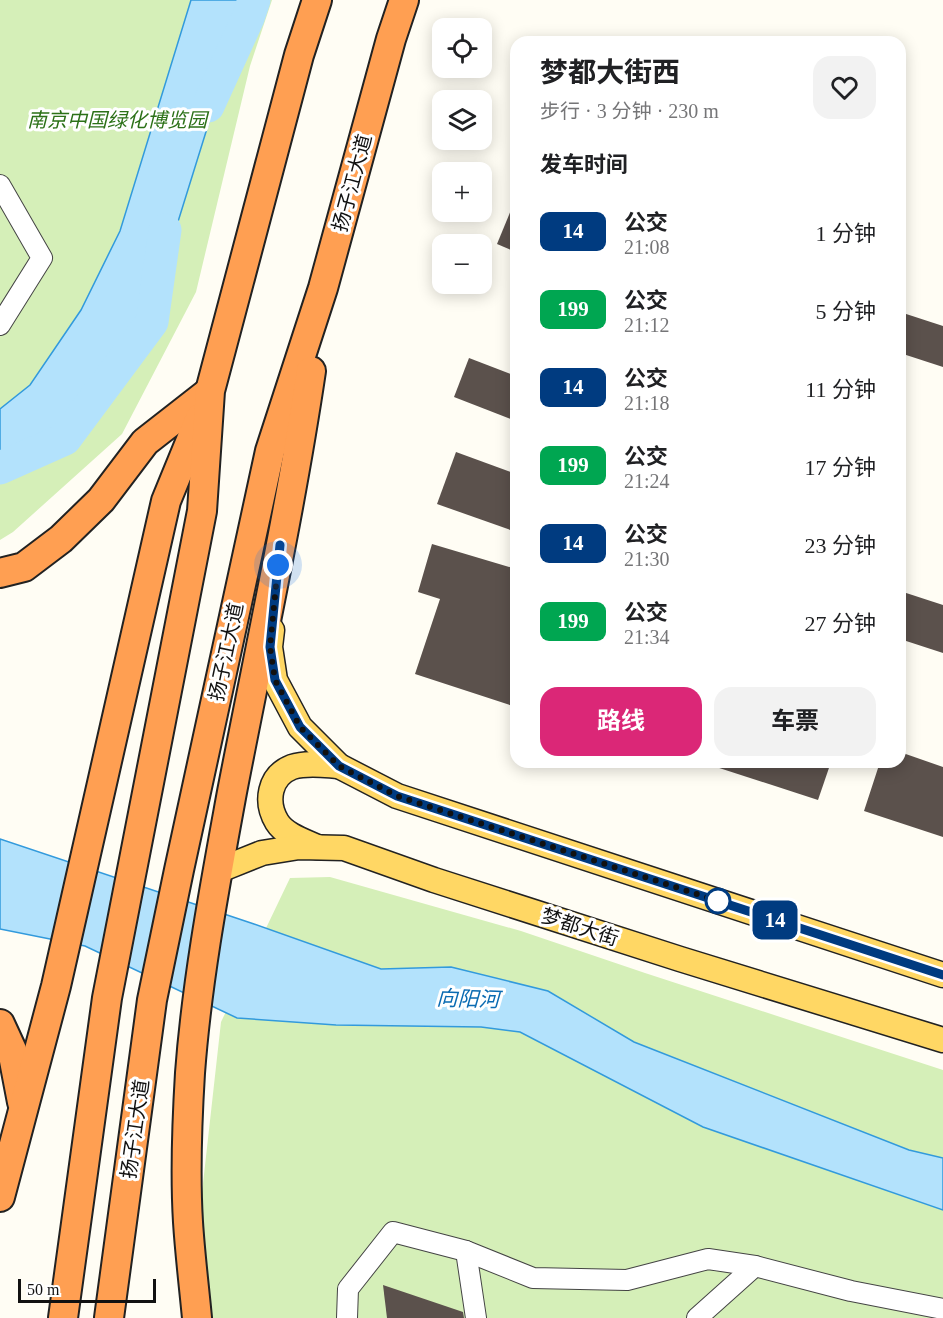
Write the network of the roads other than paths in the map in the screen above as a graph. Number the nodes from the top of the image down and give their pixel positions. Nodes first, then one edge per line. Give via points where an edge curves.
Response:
1 (317, 0) edge
2 (404, 0) edge
3 (0, 185) edge
4 (323, 288) junction
5 (0, 325) edge
6 (210, 391) junction
7 (280, 545) junction
8 (0, 573) edge
9 (339, 766) junction
10 (318, 848) junction
11 (215, 882) junction
12 (943, 975) edge
13 (0, 1024) edge
14 (943, 1040) edge
15 (24, 1112) junction
16 (0, 1197) edge
17 (466, 1251) junction
18 (755, 1266) junction
19 (943, 1310) edge
20 (63, 1318) edge
21 (109, 1318) edge
22 (197, 1318) edge
23 (347, 1318) edge
24 (476, 1318) edge
25 (696, 1318) edge
26 (920, 1318) edge

1 - 6 highway
2 - 4 highway, 扬子江大道
3 - 5 lane via 42,258
4 - 7 highway via 296,468
4 - 21 highway, 扬子江大道 via 270,452 179,870 152,1000
6 - 8 highway via 145,442 101,500 61,539 24,567
6 - 15 highway via 166,501 90,843
6 - 20 highway via 202,511 107,998
7 - 9 main road via 270,647 275,680 300,727
7 - 11 highway
9 - 10 main road via 293,767 272,784 270,795 278,823 293,836
9 - 12 main road via 397,796
10 - 11 main road, 梦都大街 via 262,853
10 - 14 main road, 梦都大街 via 344,848 680,959
11 - 22 highway via 190,1074 188,1221
13 - 15 highway via 12,1050
15 - 16 highway
17 - 18 lane via 533,1278 627,1280 708,1259
17 - 23 lane via 393,1232 348,1290
17 - 24 lane
18 - 19 lane
18 - 25 lane
19 - 26 lane

